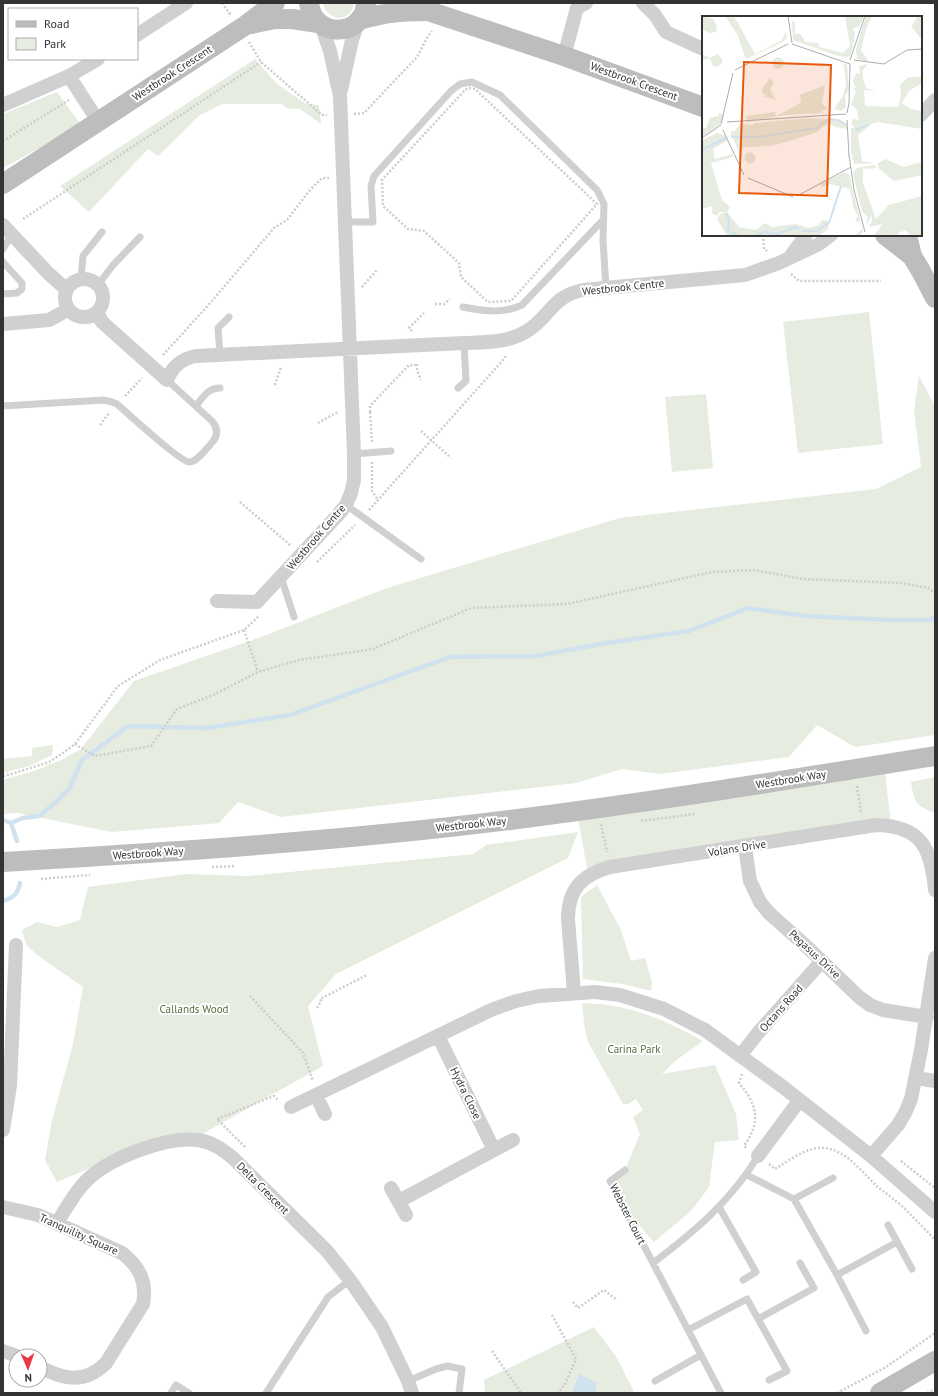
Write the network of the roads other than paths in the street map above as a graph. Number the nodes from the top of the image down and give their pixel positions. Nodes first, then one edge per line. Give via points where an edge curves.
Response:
1 (186, 3) edge
2 (275, 3) edge
3 (309, 3) edge
4 (643, 3) edge
5 (577, 5) edge
6 (424, 14) edge
7 (361, 15) edge
8 (319, 24) junction
9 (242, 28) junction
10 (138, 34) edge
11 (702, 49) edge
12 (564, 56) junction
13 (96, 60) edge
14 (69, 76) junction
15 (340, 96) junction
16 (935, 100) edge
17 (3, 105) edge
18 (702, 107) edge
19 (922, 115) edge
20 (98, 121) junction
21 (3, 184) edge
22 (603, 220) junction
23 (345, 222) junction
24 (7, 229) edge
25 (102, 232) dead end
26 (805, 236) edge
27 (830, 236) edge
28 (886, 236) edge
29 (907, 236) edge
30 (140, 237) dead end
31 (3, 249) edge
32 (912, 256) junction
33 (789, 258) junction
34 (3, 262) edge
35 (81, 280) junction
36 (98, 285) junction
37 (606, 288) junction
38 (67, 290) junction
39 (3, 294) edge
40 (935, 298) edge
41 (463, 307) dead end
42 (69, 309) junction
43 (97, 312) junction
44 (229, 317) dead end
45 (3, 324) edge
46 (464, 343) junction
47 (351, 349) junction
48 (220, 355) junction
49 (166, 380) junction
50 (220, 388) dead end
51 (458, 388) dead end
52 (3, 406) edge
53 (196, 406) junction
54 (391, 451) dead end
55 (354, 454) junction
56 (346, 505) junction
57 (421, 559) dead end
58 (281, 577) junction
59 (217, 600) dead end
60 (294, 618) dead end
61 (935, 756) edge
62 (744, 847) junction
63 (3, 862) edge
64 (935, 890) edge
65 (16, 945) dead end
66 (935, 958) edge
67 (822, 961) junction
68 (9, 972) edge
69 (574, 993) junction
70 (927, 1017) junction
71 (438, 1036) junction
72 (744, 1059) junction
73 (7, 1065) edge
74 (916, 1078) junction
75 (935, 1081) edge
76 (316, 1095) junction
77 (799, 1101) junction
78 (291, 1107) road end
79 (325, 1114) dead end
80 (3, 1130) edge
81 (513, 1140) dead end
82 (494, 1150) junction
83 (758, 1156) joint
84 (872, 1156) junction
85 (625, 1170) dead end
86 (747, 1175) junction
87 (833, 1178) dead end
88 (391, 1188) dead end
89 (794, 1199) junction
90 (399, 1201) junction
91 (3, 1207) edge
92 (719, 1207) junction
93 (935, 1212) edge
94 (406, 1215) dead end
95 (57, 1223) junction
96 (888, 1225) dead end
97 (897, 1242) junction
98 (653, 1263) junction
99 (800, 1263) dead end
100 (912, 1270) dead end
101 (837, 1276) junction
102 (350, 1280) junction
103 (743, 1280) dead end
104 (758, 1319) junction
105 (688, 1330) junction
106 (866, 1331) dead end
107 (701, 1355) junction
108 (935, 1361) edge
109 (48, 1370) edge
110 (769, 1380) dead end
111 (654, 1381) dead end
112 (410, 1387) edge
113 (171, 1393) edge
114 (189, 1393) edge
115 (266, 1393) edge
116 (459, 1393) edge
117 (721, 1393) edge
118 (880, 1393) edge

1 - 10 street
2 - 9 street, Westbrook Crescent
3 - 8 street via 313,17
4 - 11 street via 666,32
5 - 12 street
6 - 7 street, Westbrook Crescent via 407,11
6 - 12 street, Westbrook Crescent
7 - 8 street, Westbrook Crescent via 352,26 344,30 328,29
7 - 15 street, Westbrook Centre via 352,40
8 - 9 street, Westbrook Crescent via 275,19
8 - 15 street, Westbrook Centre via 330,51
9 - 20 street, Westbrook Crescent
12 - 18 street, Westbrook Crescent
13 - 14 street
14 - 17 street
14 - 20 street
15 - 23 street, Westbrook Centre
16 - 19 street
20 - 21 street, Westbrook Crescent
22 - 23 lane via 604,204 597,190 500,95 472,82 460,84 451,91 374,176 371,186 373,222
22 - 37 lane
22 - 41 lane via 522,305 512,310 482,311
23 - 47 street, Westbrook Centre
24 - 31 lane
24 - 38 street
25 - 35 lane via 83,256
26 - 33 street, Westbrook Centre
27 - 33 street, Westbrook Centre
28 - 32 street
29 - 32 street
30 - 36 lane
32 - 40 street
33 - 37 street, Westbrook Centre via 746,275
34 - 39 lane via 22,283 22,289 17,293
35 - 36 street via 87,279
35 - 38 street via 76,281
36 - 43 street via 103,301
37 - 46 street, Westbrook Centre via 572,292 555,303 538,323 517,337
38 - 42 street via 66,303
42 - 43 street via 79,316
42 - 45 street via 49,320
43 - 49 street via 102,322
44 - 48 lane via 218,328
46 - 47 street, Westbrook Centre
46 - 51 lane via 466,381
47 - 48 street, Westbrook Centre
47 - 55 street, Westbrook Centre
48 - 49 street, Westbrook Centre via 184,359
49 - 53 lane
50 - 53 lane via 213,388
52 - 53 lane via 104,400 112,402 174,454 185,462 190,462 214,440 218,432 212,421
54 - 55 lane
55 - 56 street, Westbrook Centre via 354,480
56 - 57 lane
56 - 58 street, Westbrook Centre
58 - 59 street, Westbrook Centre via 257,602
58 - 60 lane
61 - 63 street, Westbrook Way via 690,795 441,828 314,840
62 - 64 street, Volans Drive via 876,825 891,826 904,829 924,845 929,855
62 - 67 street, Pegasus Drive via 750,881 760,902
62 - 69 street, Volans Drive via 610,867 587,876 579,883 570,900 568,919
65 - 68 street
66 - 70 street
67 - 70 street, Pegasus Drive via 870,1005 883,1010
67 - 72 street, Octans Road via 758,1033
68 - 73 street
69 - 71 street via 516,1001 491,1010
69 - 72 street via 620,995 651,1004 705,1030
70 - 74 street
71 - 76 street
71 - 82 street, Hydra Close
72 - 77 street
73 - 80 street via 10,1086
74 - 75 street
74 - 84 street via 905,1113
76 - 78 street
76 - 79 street
77 - 83 street
77 - 84 street
81 - 82 street
82 - 90 street
83 - 86 lane
84 - 93 street
85 - 98 lane, Webster Court via 610,1181
86 - 89 lane
86 - 92 lane
87 - 89 lane
88 - 90 street
89 - 101 lane
90 - 94 street
91 - 95 street, Tranquility Square via 38,1215
92 - 98 lane via 692,1233
92 - 103 lane via 756,1272
95 - 102 street, Delta Crescent via 75,1194 102,1168 123,1156 152,1146 185,1139 198,1140 221,1148 232,1158 327,1251
95 - 109 street, Tranquility Square via 122,1253 137,1266 145,1295 143,1304 106,1364 98,1371 77,1379
96 - 97 lane
97 - 100 lane
97 - 101 lane
98 - 105 lane, Webster Court
99 - 104 lane via 814,1288
101 - 106 lane
102 - 112 street, Delta Crescent via 382,1327
102 - 115 lane via 328,1297
104 - 105 lane via 747,1299
104 - 110 lane via 787,1371
105 - 107 lane, Webster Court
107 - 111 lane
107 - 117 lane, Webster Court
108 - 118 street
112 - 116 lane via 447,1366 462,1369
113 - 114 lane via 176,1385

